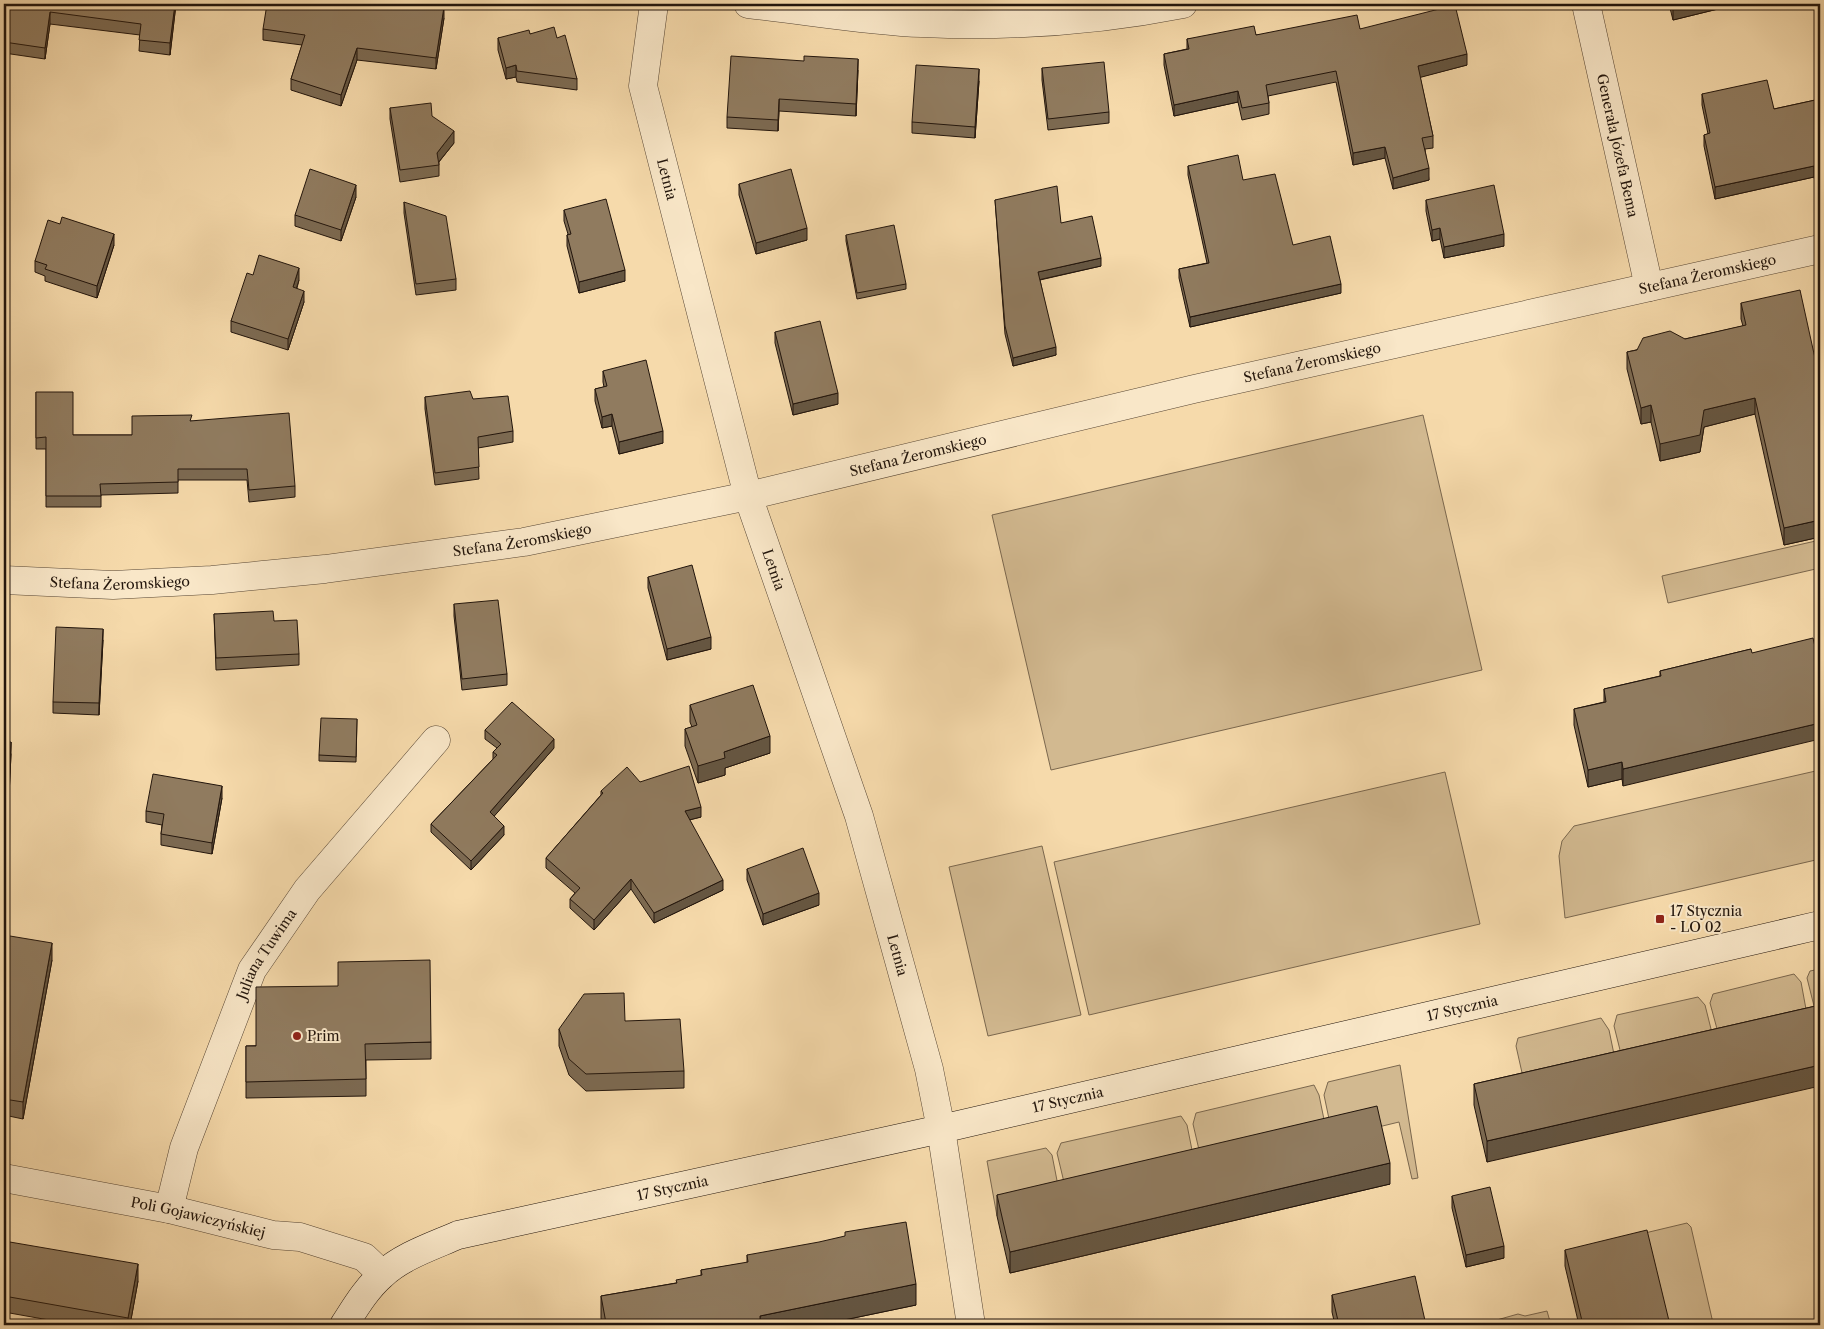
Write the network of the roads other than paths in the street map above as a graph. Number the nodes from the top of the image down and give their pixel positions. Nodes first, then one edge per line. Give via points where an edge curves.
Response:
1 (654, 4) edge
2 (748, 4) edge
3 (1183, 4) edge
4 (1586, 4) edge
5 (1820, 250) edge
6 (1649, 287) junction
7 (748, 496) junction
8 (4, 580) edge
9 (436, 740) dead end
10 (1820, 926) edge
11 (942, 1128) junction
12 (4, 1178) edge
13 (169, 1209) junction
14 (382, 1274) junction
15 (344, 1325) edge
16 (972, 1325) edge

1 - 7 street, Letnia via 643,86
2 - 3 street via 921,23 1019,24 1091,18
4 - 6 street, Generała Józefa Bema
5 - 6 street, Stefana Żeromskiego
6 - 7 street, Stefana Żeromskiego via 1204,387
7 - 8 street, Stefana Żeromskiego via 524,542 325,569 113,585
7 - 11 street, Letnia via 860,816
9 - 13 street, Juliana Tuwima via 307,890 252,970 184,1148
10 - 11 street, 17 Stycznia
11 - 14 street, 17 Stycznia via 458,1235
11 - 16 street, Letnia
12 - 13 street, Poli Gojawiczyńskiej
13 - 14 street, Poli Gojawiczyńskiej via 273,1235 300,1237 364,1257
14 - 15 street, 17 Stycznia

